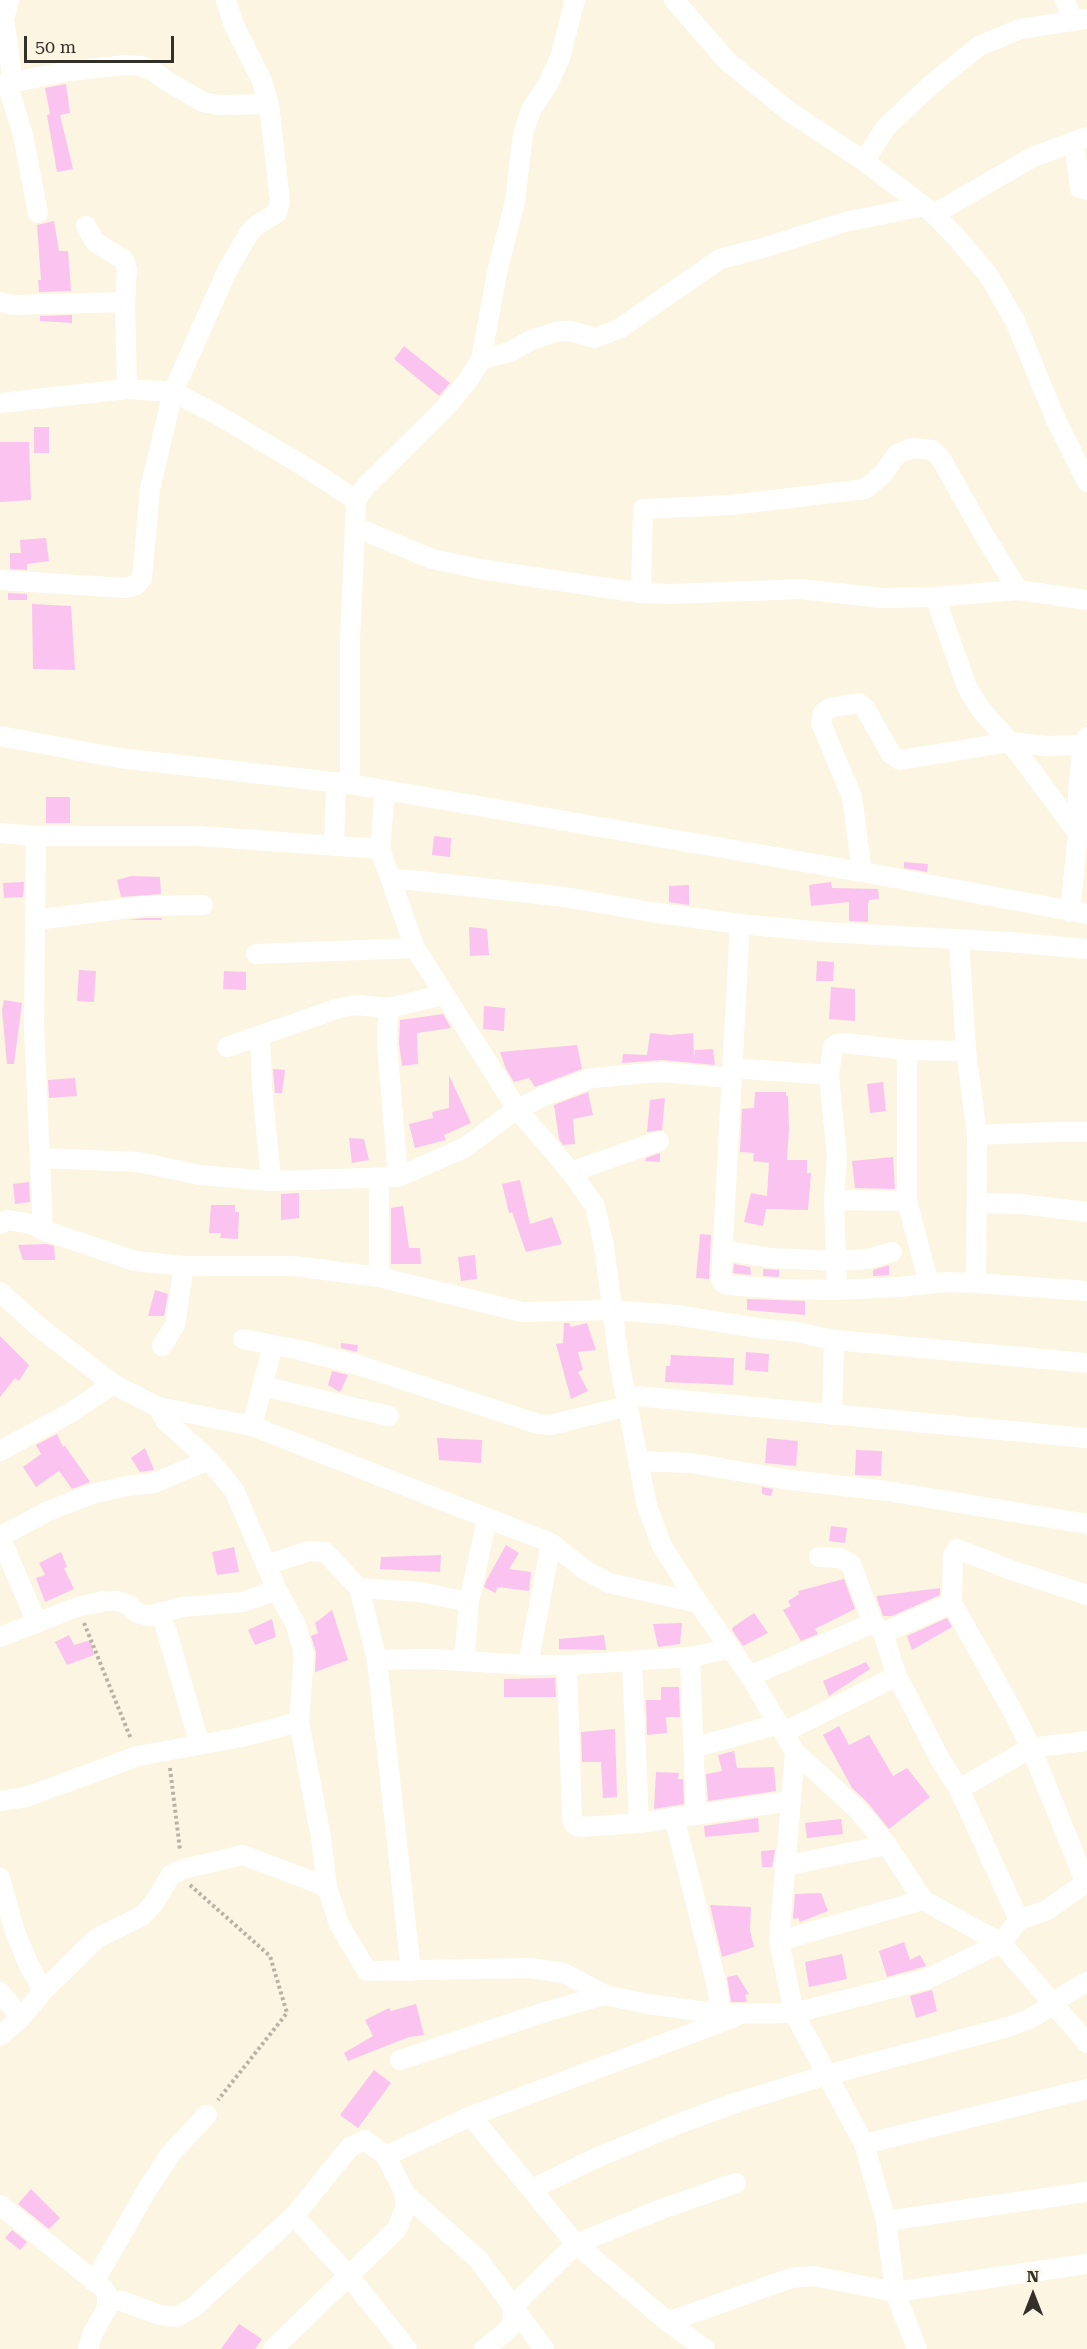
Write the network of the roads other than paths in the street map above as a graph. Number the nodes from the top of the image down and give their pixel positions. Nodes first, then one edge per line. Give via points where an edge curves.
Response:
1 (9, 0) edge
2 (226, 0) edge
3 (575, 0) edge
4 (674, 0) edge
5 (1065, 0) edge
6 (1080, 20) edge
7 (3, 33) edge
8 (7, 83) edge
9 (269, 104) junction
10 (1081, 140) edge
11 (864, 161) junction
12 (1087, 190) edge
13 (929, 210) junction
14 (38, 213) dead end
15 (86, 226) dead end
16 (0, 302) edge
17 (125, 302) junction
18 (481, 359) junction
19 (127, 389) junction
20 (173, 392) junction
21 (0, 403) edge
22 (1087, 482) edge
23 (356, 500) junction
24 (355, 527) junction
25 (0, 580) edge
26 (1018, 590) junction
27 (641, 593) junction
28 (935, 597) junction
29 (1087, 600) edge
30 (0, 736) edge
31 (1010, 742) junction
32 (1086, 742) edge
33 (343, 784) junction
34 (1082, 790) edge
35 (385, 791) junction
36 (0, 833) edge
37 (1078, 833) junction
38 (36, 836) junction
39 (334, 846) junction
40 (380, 849) junction
41 (862, 872) junction
42 (392, 878) junction
43 (203, 905) dead end
44 (1079, 913) edge
45 (36, 920) junction
46 (740, 924) junction
47 (959, 941) junction
48 (415, 948) junction
49 (1087, 950) edge
50 (256, 954) dead end
51 (443, 995) junction
52 (388, 1008) junction
53 (260, 1036) junction
54 (227, 1047) dead end
55 (907, 1050) junction
56 (966, 1051) junction
57 (731, 1073) junction
58 (829, 1075) junction
59 (517, 1109) junction
60 (1087, 1132) edge
61 (977, 1135) junction
62 (659, 1141) dead end
63 (41, 1158) junction
64 (571, 1172) junction
65 (389, 1177) junction
66 (271, 1181) junction
67 (834, 1200) junction
68 (907, 1201) junction
69 (977, 1203) junction
70 (1087, 1212) edge
71 (0, 1224) edge
72 (43, 1230) junction
73 (723, 1250) junction
74 (892, 1252) dead end
75 (835, 1261) junction
76 (184, 1266) junction
77 (378, 1277) junction
78 (976, 1282) junction
79 (929, 1284) junction
80 (837, 1290) junction
81 (1087, 1291) edge
82 (0, 1292) edge
83 (611, 1310) junction
84 (243, 1339) dead end
85 (834, 1340) junction
86 (273, 1345) junction
87 (162, 1346) dead end
88 (1087, 1363) edge
89 (114, 1384) junction
90 (262, 1386) junction
91 (627, 1401) junction
92 (158, 1407) junction
93 (832, 1414) junction
94 (389, 1416) dead end
95 (252, 1426) junction
96 (1087, 1438) edge
97 (0, 1451) edge
98 (209, 1460) junction
99 (639, 1461) junction
100 (487, 1519) junction
101 (1087, 1524) edge
102 (0, 1537) edge
103 (551, 1543) junction
104 (819, 1557) dead end
105 (266, 1564) junction
106 (358, 1588) junction
107 (277, 1590) junction
108 (1087, 1595) edge
109 (469, 1602) junction
110 (698, 1603) junction
111 (952, 1603) junction
112 (161, 1612) junction
113 (38, 1623) junction
114 (878, 1628) junction
115 (0, 1637) edge
116 (729, 1649) junction
117 (690, 1657) junction
118 (377, 1660) junction
119 (464, 1660) junction
120 (632, 1661) junction
121 (528, 1665) junction
122 (567, 1665) junction
123 (750, 1676) junction
124 (897, 1676) junction
125 (298, 1722) junction
126 (781, 1728) junction
127 (1087, 1741) edge
128 (200, 1744) junction
129 (693, 1748) junction
130 (1031, 1748) junction
131 (795, 1752) junction
132 (959, 1788) junction
133 (791, 1800) junction
134 (0, 1801) edge
135 (696, 1814) junction
136 (674, 1817) junction
137 (639, 1823) junction
138 (887, 1845) junction
139 (784, 1866) junction
140 (0, 1878) edge
141 (1086, 1882) edge
142 (327, 1887) junction
143 (923, 1900) junction
144 (1019, 1920) junction
145 (779, 1941) junction
146 (1001, 1944) junction
147 (411, 1971) junction
148 (1087, 1983) edge
149 (43, 1991) junction
150 (0, 1992) edge
151 (604, 1995) junction
152 (1052, 2002) junction
153 (794, 2013) junction
154 (721, 2014) junction
155 (744, 2014) junction
156 (21, 2019) junction
157 (0, 2036) edge
158 (1087, 2043) edge
159 (400, 2060) dead end
160 (827, 2075) junction
161 (1087, 2089) edge
162 (207, 2115) road end
163 (471, 2116) junction
164 (864, 2144) junction
165 (386, 2156) junction
166 (736, 2183) dead end
167 (532, 2189) junction
168 (1087, 2192) edge
169 (405, 2194) junction
170 (0, 2205) edge
171 (294, 2216) junction
172 (886, 2221) junction
173 (576, 2244) junction
174 (1087, 2264) edge
175 (348, 2275) junction
176 (94, 2282) junction
177 (895, 2292) junction
178 (109, 2301) junction
179 (512, 2307) junction
180 (668, 2322) junction
181 (88, 2349) edge
182 (273, 2349) edge
183 (407, 2349) edge
184 (484, 2349) edge
185 (544, 2349) edge
186 (705, 2349) edge
187 (917, 2349) edge

1 - 7 street
2 - 9 street
3 - 18 street via 560,58 531,110 523,134 515,202
4 - 11 street via 728,62 790,112
5 - 6 street
6 - 11 street via 1020,29 979,46 886,127
7 - 8 street
8 - 9 street via 69,71 141,66 203,102
8 - 14 street via 23,135
9 - 20 street via 277,213 249,233 227,271
10 - 12 street via 1080,188
10 - 13 street via 1033,157
11 - 13 street
13 - 18 street via 845,222 720,259 625,325 595,338 559,331 510,352
13 - 22 street via 989,276 1005,303
15 - 17 street via 95,242 124,260
16 - 17 street
17 - 19 street
18 - 23 street via 445,408
19 - 20 street
19 - 21 street
20 - 23 street via 245,431
20 - 25 street via 150,489 142,578 136,585 125,588
23 - 24 street
24 - 27 street via 432,559
24 - 33 street
26 - 27 street via 940,457 932,450 912,448 897,454 883,474 865,489 731,505 643,509
26 - 28 street
26 - 29 street
27 - 28 street via 800,589 882,598
28 - 31 street via 967,687 981,710
30 - 33 street via 119,758
31 - 32 street via 1047,746
31 - 37 street
31 - 41 street via 900,760 891,754 870,713 858,703 823,713 821,723 852,797
32 - 34 street
33 - 35 street
33 - 39 street
34 - 37 street
35 - 40 street
35 - 41 street
36 - 38 street
37 - 44 street
38 - 39 street via 199,836
38 - 45 street
39 - 40 street
40 - 42 street
41 - 44 street
42 - 46 street via 565,897
42 - 48 street
43 - 45 street via 143,906
45 - 63 street via 34,1026
46 - 47 street
46 - 57 street
47 - 49 street
47 - 56 street
48 - 50 street
48 - 51 street
51 - 52 street
51 - 59 street
52 - 53 street via 339,1008
52 - 65 street
53 - 54 street
53 - 66 street
55 - 56 street
55 - 58 street via 837,1044 833,1047
55 - 68 street
56 - 61 street
57 - 58 street
57 - 59 street via 661,1072 592,1078
57 - 73 street
58 - 67 street via 837,1157
59 - 64 street
59 - 65 street via 464,1148
60 - 61 street
61 - 69 street
62 - 64 street
63 - 66 street via 138,1162 200,1175
63 - 72 street
64 - 83 street via 595,1206
65 - 66 street
65 - 77 street
67 - 68 street
67 - 75 street
68 - 79 street
69 - 70 street
69 - 78 street
71 - 72 street via 19,1221
72 - 76 street via 135,1261
73 - 75 street via 771,1258
73 - 80 street via 721,1279 728,1285
74 - 75 street via 868,1259
75 - 80 street
76 - 77 street via 294,1266
76 - 87 street via 175,1324
77 - 83 street via 522,1312
78 - 79 street
78 - 81 street
79 - 80 street
82 - 89 street
83 - 85 street via 676,1315
83 - 91 street
84 - 86 street
85 - 88 street
85 - 93 street
86 - 90 street
86 - 91 street via 358,1365 538,1424 551,1425
89 - 92 street
89 - 97 street
90 - 94 street
90 - 95 street
91 - 93 street
91 - 99 street
92 - 95 street
92 - 98 street via 165,1420
93 - 96 street
95 - 100 street
98 - 102 street via 154,1483 92,1494 46,1512
98 - 105 street via 234,1490
99 - 101 street via 691,1463
99 - 110 street via 647,1506 661,1544
100 - 103 street
100 - 109 street
102 - 113 street
103 - 110 street via 609,1583
103 - 121 street
104 - 114 street via 840,1558 851,1564
105 - 106 street via 309,1551 325,1552
105 - 107 street
106 - 109 street via 400,1590
106 - 118 street
107 - 112 street via 243,1602 182,1606
107 - 125 street via 296,1625 304,1655
108 - 111 street via 957,1549 953,1556
109 - 119 street
110 - 116 street
111 - 114 street
111 - 130 street
112 - 113 street via 143,1615 129,1605 105,1601 77,1607
112 - 128 street
113 - 115 street
114 - 123 street
114 - 124 street
116 - 117 street
116 - 123 street
117 - 120 street
117 - 129 street
118 - 119 street
118 - 147 street
119 - 121 street
120 - 122 street
120 - 137 street
121 - 122 street
122 - 137 street via 572,1819 580,1827
123 - 126 street
124 - 126 street
124 - 132 street
125 - 128 street
125 - 142 street
126 - 129 street
126 - 131 street
127 - 130 street
128 - 134 street via 138,1756 26,1797
129 - 135 street
130 - 132 street
130 - 141 street
131 - 133 street
131 - 138 street via 858,1810
132 - 144 street
133 - 135 street
133 - 139 street
135 - 136 street
136 - 137 street
136 - 154 street
138 - 139 street
138 - 143 street
139 - 145 street
140 - 149 street via 14,1929
141 - 144 street via 1047,1910
142 - 147 street via 339,1924 367,1971
142 - 149 street via 243,1855 183,1869 171,1875 142,1916 97,1938
143 - 145 street
143 - 146 street
144 - 146 street
145 - 153 street
146 - 152 street
146 - 153 street via 927,1979
147 - 151 street via 530,1968 564,1974
148 - 152 street
149 - 156 street
150 - 156 street
151 - 154 street
151 - 159 street
152 - 158 street
152 - 160 street via 1029,2019 1008,2027
153 - 155 street
153 - 160 street
154 - 155 street
155 - 163 street
156 - 157 street
160 - 164 street
160 - 167 street via 680,2123
161 - 164 street
162 - 176 street via 171,2153
163 - 165 street
163 - 167 street
164 - 172 street
165 - 169 street
165 - 171 street via 365,2140 350,2147
166 - 173 street
167 - 173 street
168 - 172 street
169 - 175 street via 405,2208 396,2229
169 - 179 street via 478,2259
170 - 176 street
171 - 175 street
171 - 178 street via 194,2307 176,2317
172 - 177 street
173 - 179 street
173 - 180 street
174 - 177 street
175 - 182 street
175 - 183 street
176 - 178 street via 103,2288
177 - 180 street via 813,2276 791,2278
177 - 187 street
178 - 181 street
179 - 184 street via 513,2320 508,2330
179 - 185 street
180 - 186 street

